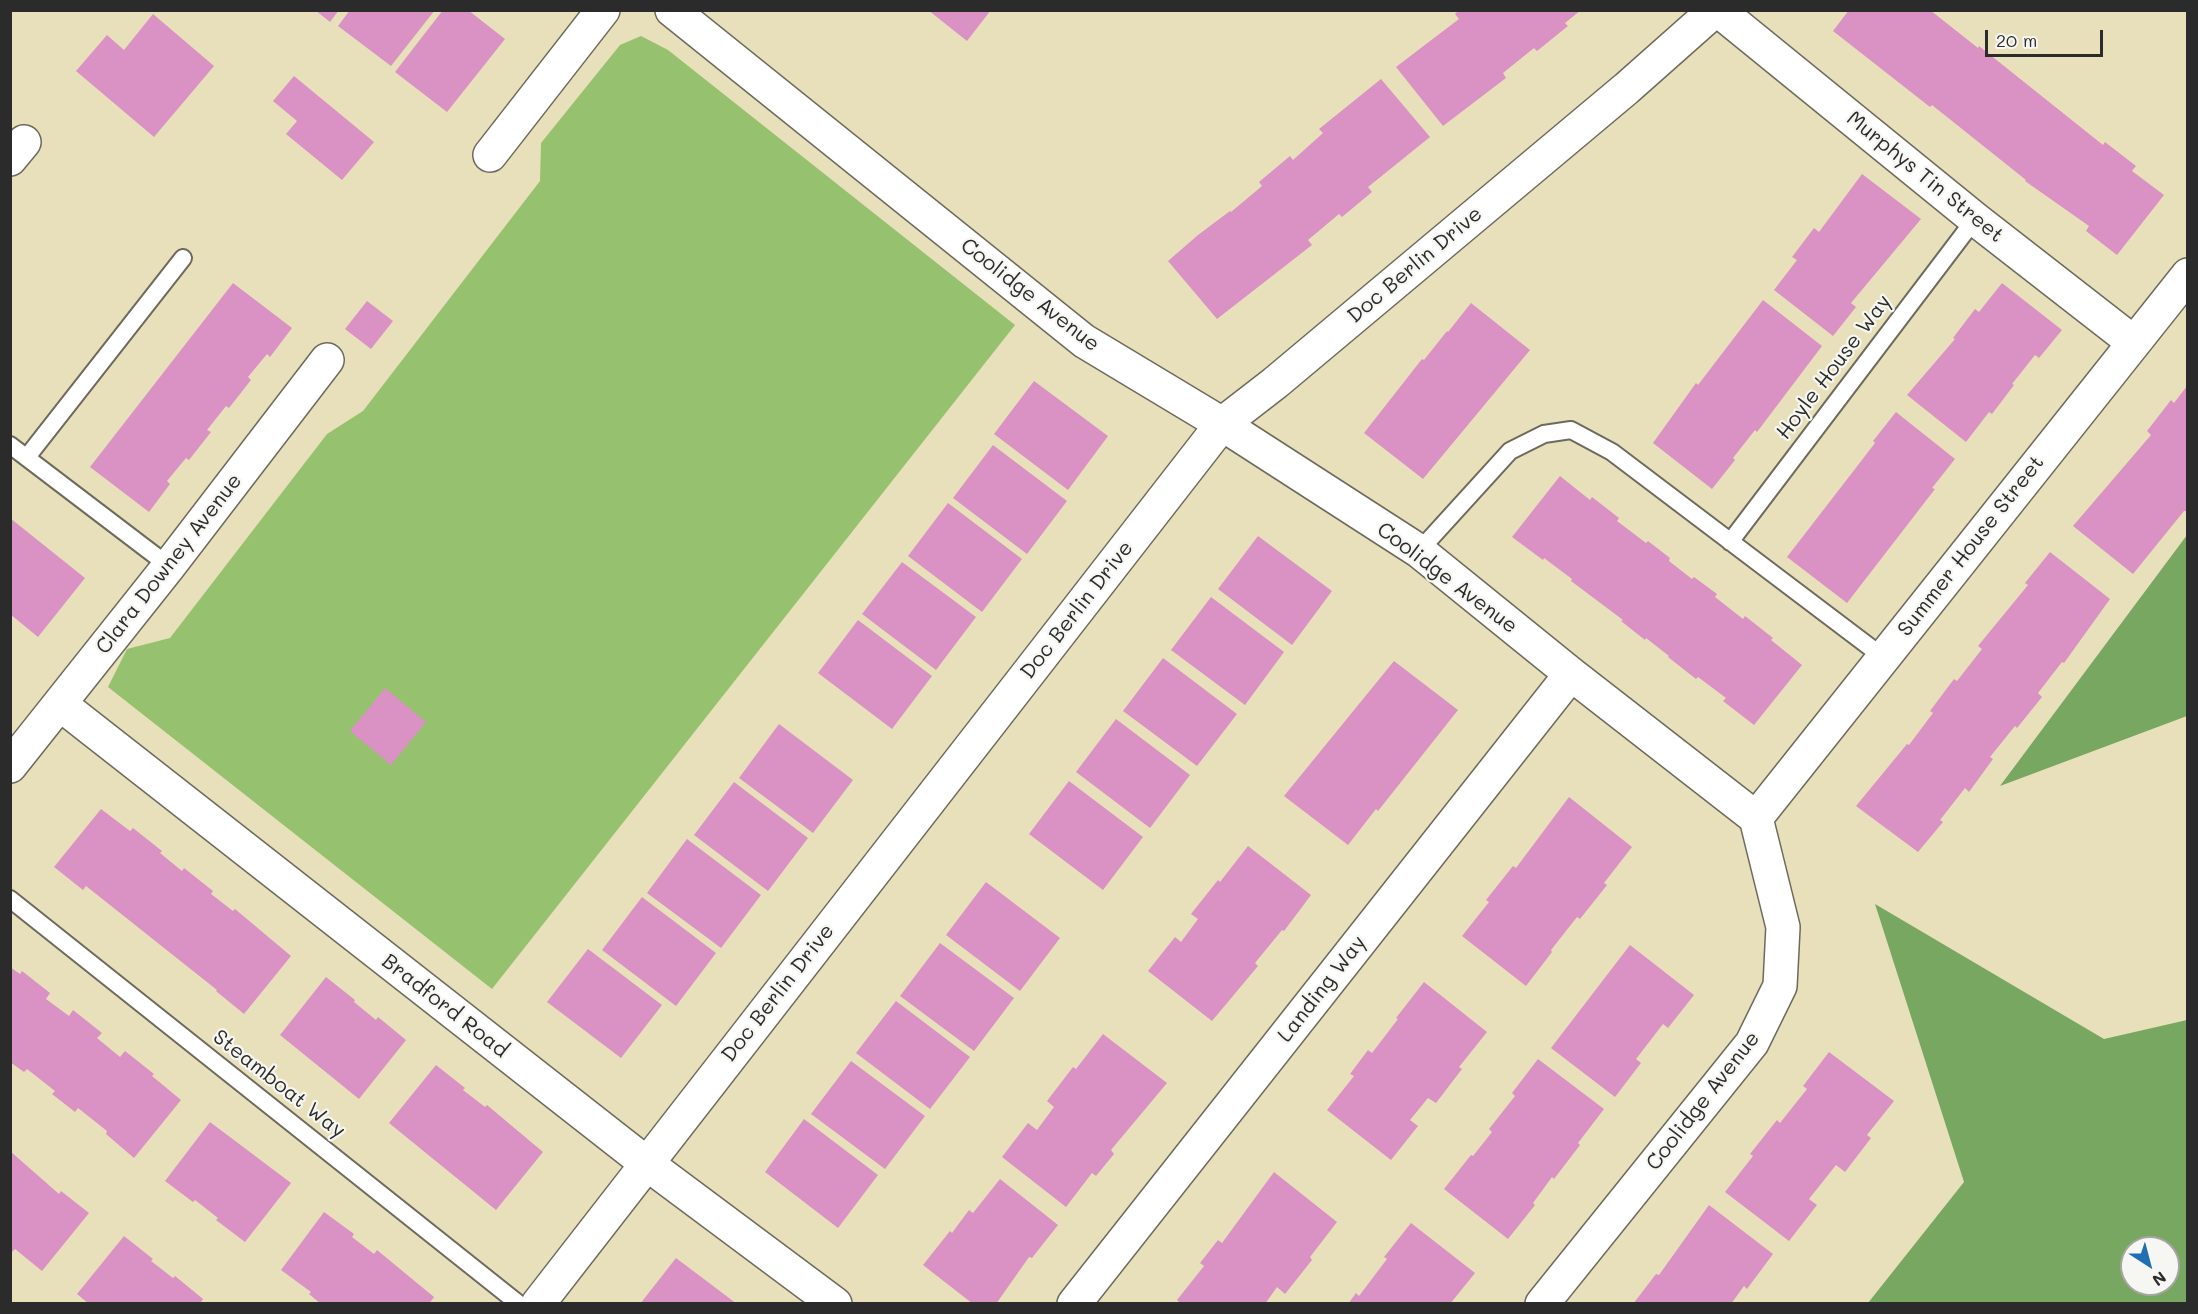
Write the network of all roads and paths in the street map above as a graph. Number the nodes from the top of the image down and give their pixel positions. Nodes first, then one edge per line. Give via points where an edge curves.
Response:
1 (603, 10) edge
2 (672, 10) edge
3 (1716, 10) edge
4 (490, 155) dead end
5 (1975, 219) junction
6 (183, 258) dead end
7 (2187, 275) edge
8 (2133, 342) junction
9 (327, 360) dead end
10 (1222, 424) junction
11 (10, 445) edge
12 (27, 458) junction
13 (1730, 542) junction
14 (1419, 551) junction
15 (169, 566) junction
16 (1883, 657) junction
17 (1571, 674) junction
18 (60, 704) junction
19 (10, 766) edge
20 (1756, 818) junction
21 (10, 899) edge
22 (645, 1163) junction
23 (519, 1304) edge
24 (538, 1304) edge
25 (835, 1304) edge
26 (1074, 1304) edge
27 (1542, 1304) edge

1 - 4 street
2 - 10 street, Coolidge Avenue via 1084,341
3 - 5 street, Murphys Tin Street
3 - 10 street, Doc Berlin Drive
5 - 8 street, Murphys Tin Street
5 - 13 lane, Hoyle House Way
6 - 12 lane
7 - 8 street, Summer House Street
8 - 16 street, Summer House Street
9 - 15 street, Clara Downey Avenue
10 - 14 street, Coolidge Avenue
10 - 22 street, Doc Berlin Drive
11 - 12 lane
12 - 15 lane
13 - 14 lane via 1612,452 1571,430 1544,434 1510,451
13 - 16 lane
14 - 17 street, Coolidge Avenue
15 - 18 street, Clara Downey Avenue
16 - 20 street, Summer House Street
17 - 20 street, Coolidge Avenue
17 - 26 street, Landing Way
18 - 19 street, Clara Downey Avenue
18 - 22 street, Bradford Road
20 - 27 street, Coolidge Avenue via 1783,927 1780,986 1752,1043
21 - 23 lane, Steamboat Way
22 - 24 street, Doc Berlin Drive
22 - 25 street, Bradford Road

